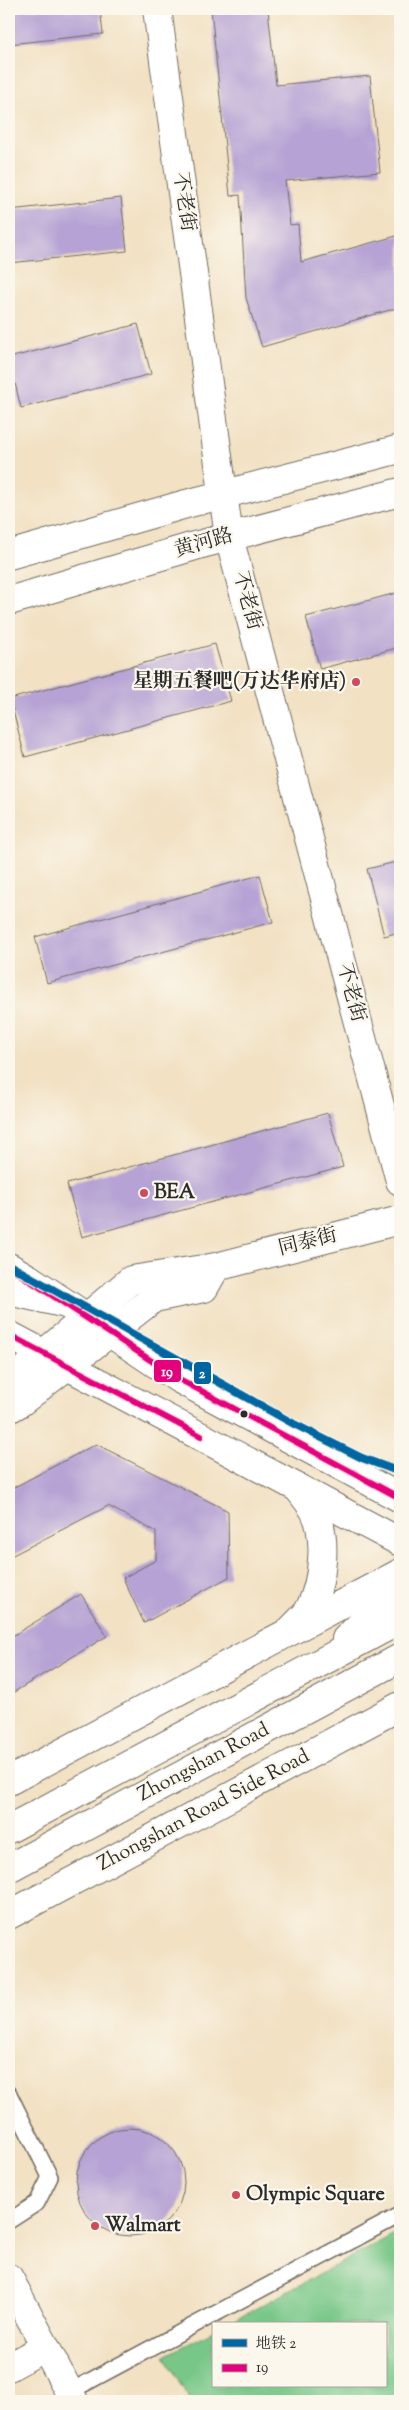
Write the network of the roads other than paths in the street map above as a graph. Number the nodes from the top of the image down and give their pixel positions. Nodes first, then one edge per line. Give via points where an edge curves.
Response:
1 (157, 9) edge
2 (400, 449) edge
3 (400, 492) edge
4 (223, 496) junction
5 (229, 537) junction
6 (9, 555) edge
7 (9, 601) edge
8 (400, 1181) edge
9 (400, 1220) edge
10 (9, 1267) edge
11 (216, 1267) junction
12 (9, 1291) edge
13 (77, 1310) junction
14 (110, 1332) junction
15 (9, 1335) edge
16 (44, 1353) junction
17 (68, 1366) junction
18 (9, 1383) edge
19 (9, 1409) edge
20 (298, 1488) junction
21 (400, 1498) edge
22 (400, 1542) edge
23 (400, 1572) edge
24 (400, 1586) edge
25 (400, 1620) edge
26 (290, 1631) junction
27 (400, 1658) edge
28 (323, 1661) junction
29 (400, 1706) edge
30 (9, 1781) edge
31 (9, 1830) edge
32 (9, 1868) edge
33 (9, 1915) edge
34 (9, 2094) edge
35 (400, 2214) edge
36 (9, 2221) edge
37 (9, 2278) edge
38 (46, 2348) junction
39 (9, 2367) edge
40 (71, 2396) edge

1 - 4 main road, 不老街
2 - 4 main road, 黄河路
3 - 5 main road, 黄河路
4 - 5 main road, 不老街
4 - 6 main road, 黄河路
5 - 7 main road, 黄河路
5 - 8 main road, 不老街
9 - 11 main road, 同泰街
10 - 13 main road
11 - 13 main road, 同泰街 via 131,1280
11 - 14 main road via 204,1288 154,1298
12 - 13 main road
13 - 14 main road
13 - 16 main road, 同泰街
14 - 17 main road
14 - 21 main road via 179,1379
15 - 16 main road
16 - 17 main road
16 - 18 main road, 同泰街
17 - 19 main road
17 - 20 main road
20 - 22 main road
20 - 26 main road via 315,1511 322,1560 319,1587 309,1609
23 - 26 main road
24 - 28 main road
25 - 28 main road, Zhongshan Road
26 - 30 main road
27 - 32 main road, Zhongshan Road
28 - 31 main road, Zhongshan Road
29 - 33 main road, Zhongshan Road Side Road
34 - 36 lane via 50,2177 37,2203
35 - 40 lane
37 - 38 main road
38 - 39 main road
38 - 40 main road

